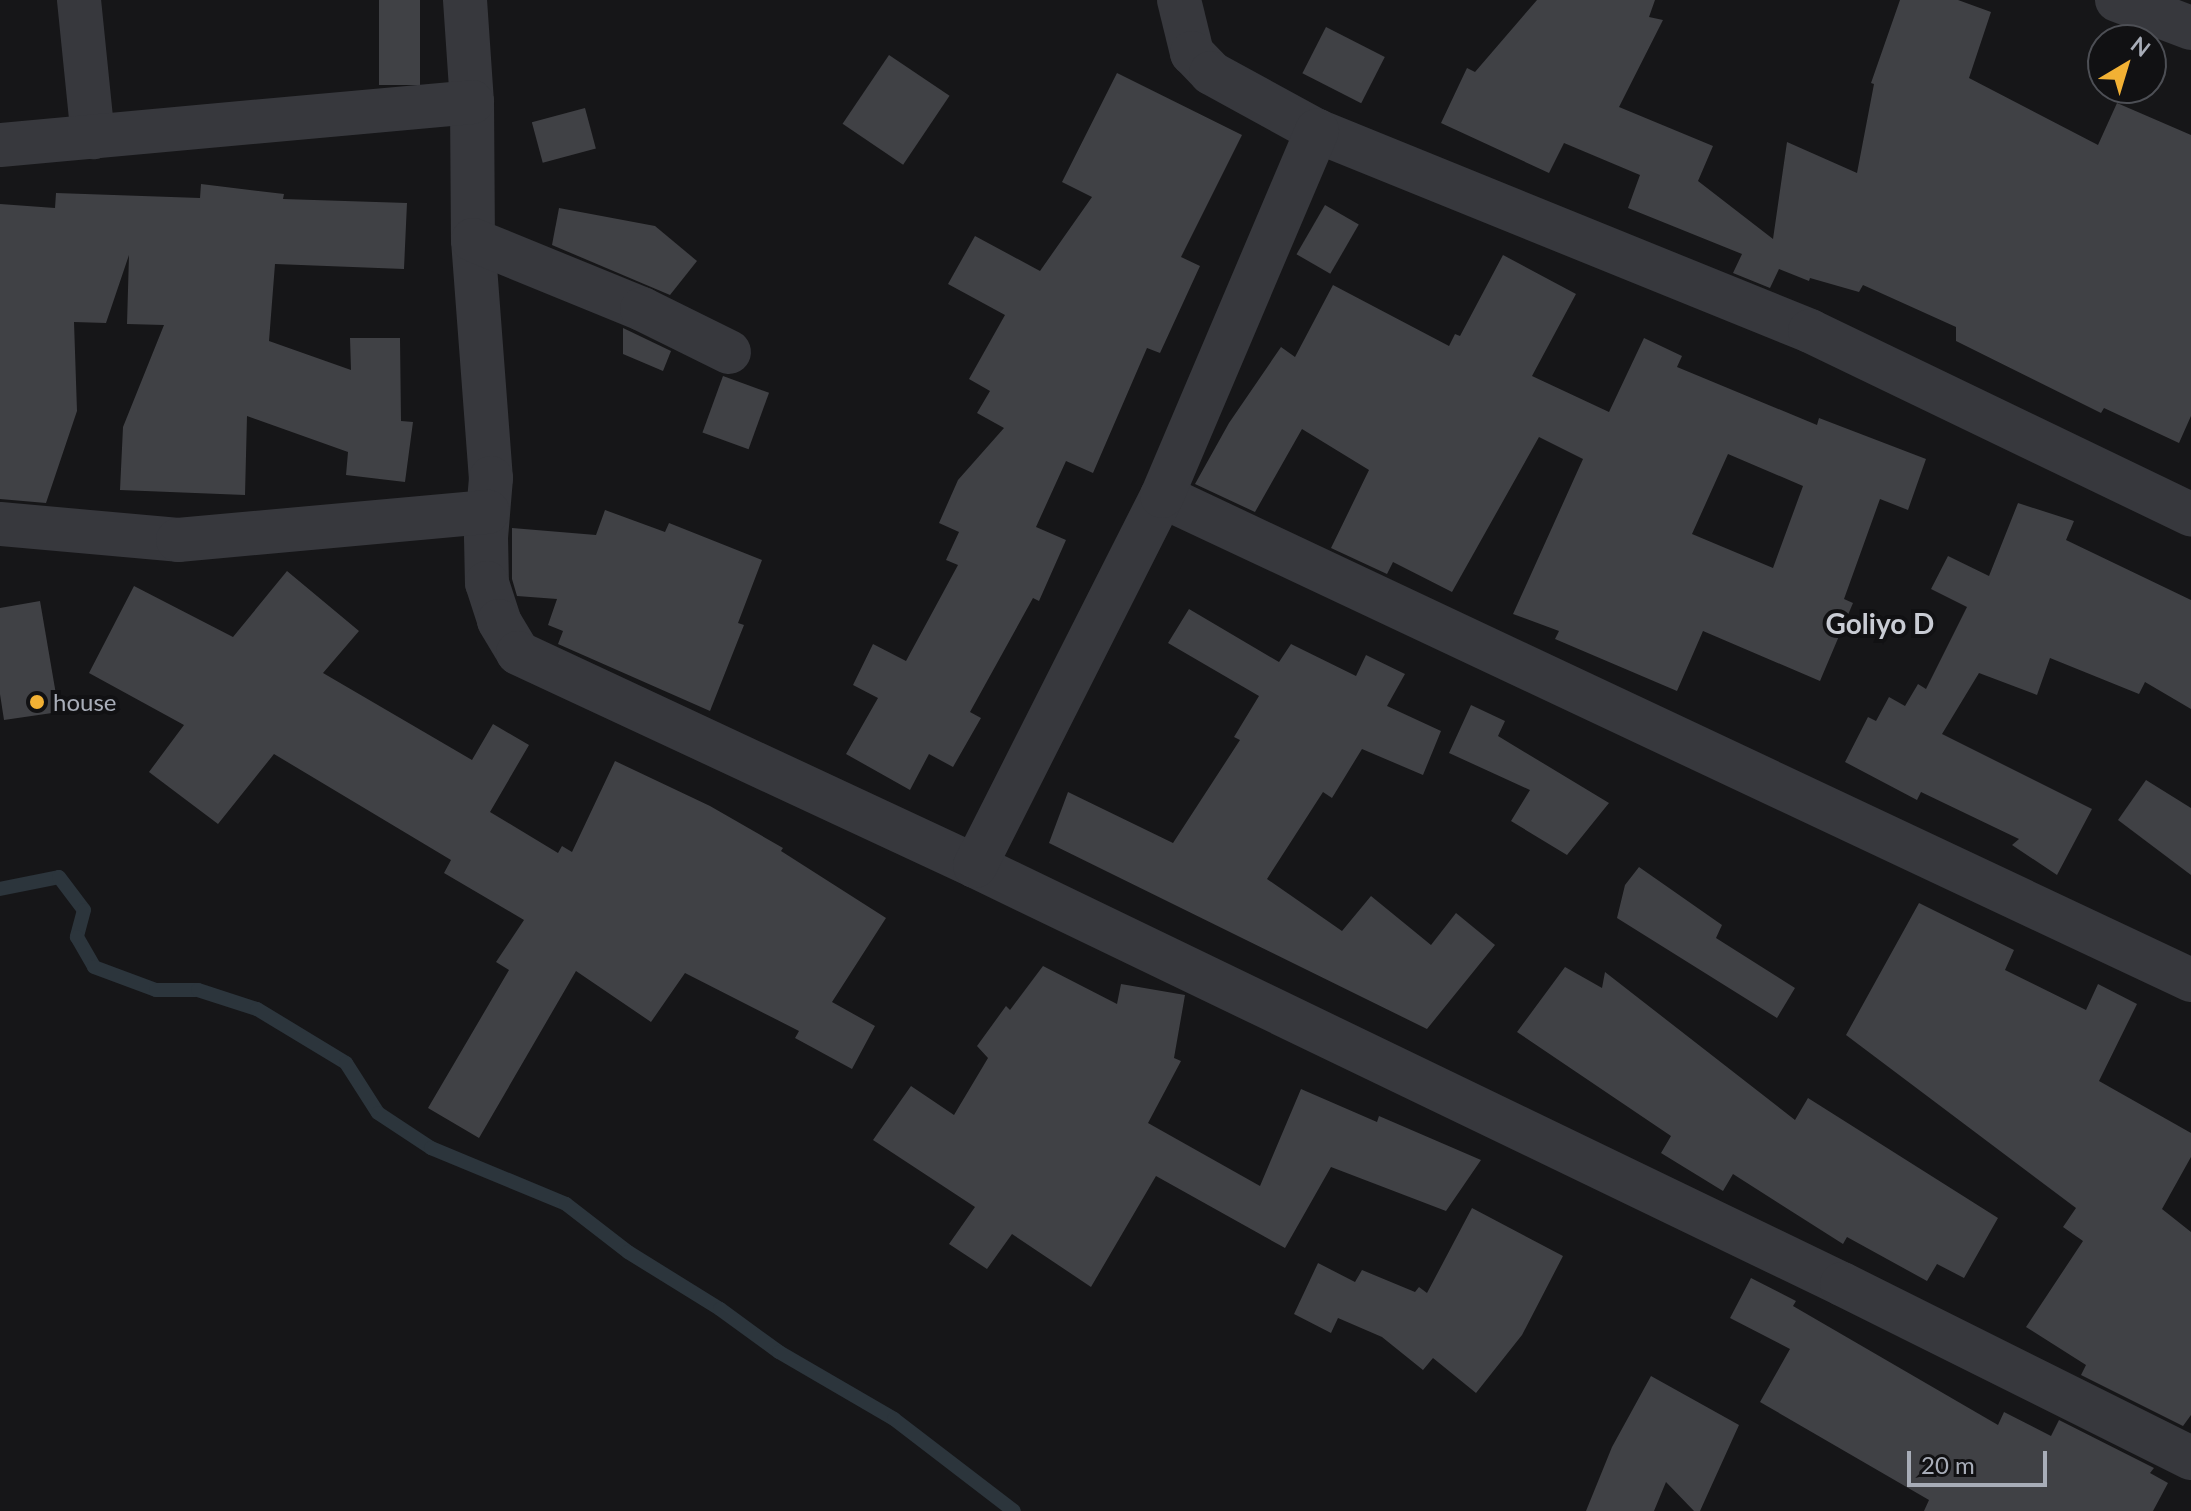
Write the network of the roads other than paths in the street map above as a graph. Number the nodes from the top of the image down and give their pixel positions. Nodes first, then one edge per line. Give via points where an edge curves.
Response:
1 (79, 0) edge
2 (465, 0) edge
3 (1179, 0) edge
4 (2117, 0) edge
5 (2191, 28) edge
6 (472, 102) junction
7 (1317, 131) junction
8 (93, 137) junction
9 (0, 145) edge
10 (473, 240) junction
11 (729, 352) dead end
12 (1162, 496) junction
13 (488, 512) junction
14 (2191, 514) edge
15 (0, 524) edge
16 (975, 866) junction
17 (2191, 980) edge
18 (2191, 1458) edge

1 - 8 street
2 - 6 street
3 - 7 street via 1192,53 1211,73
4 - 5 street
6 - 8 street
6 - 10 street
7 - 12 street
7 - 14 street via 1810,331
8 - 9 street
10 - 11 street via 642,309
10 - 13 street via 491,478
12 - 16 street
12 - 17 street
13 - 15 street via 178,540
13 - 16 street via 487,583 499,621 518,653
16 - 18 street

